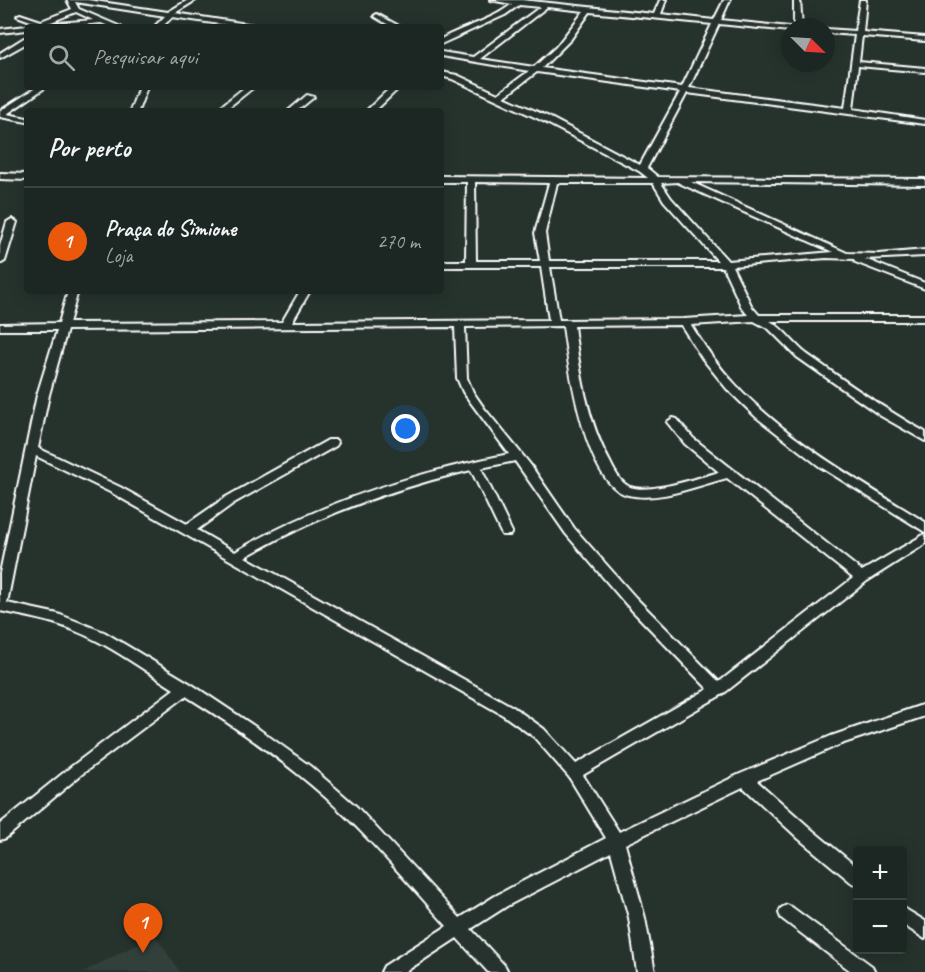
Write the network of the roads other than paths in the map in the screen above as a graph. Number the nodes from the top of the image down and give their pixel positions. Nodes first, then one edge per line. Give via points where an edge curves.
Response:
1 (70, 0) edge
2 (74, 0) edge
3 (193, 0) edge
4 (493, 0) edge
5 (663, 0) edge
6 (727, 0) edge
7 (797, 0) edge
8 (863, 0) edge
9 (518, 2) edge
10 (545, 6) junction
11 (76, 10) junction
12 (588, 10) junction
13 (170, 14) junction
14 (20, 16) dead end
15 (377, 16) dead end
16 (656, 16) junction
17 (798, 18) edge
18 (100, 21) junction
19 (717, 22) junction
20 (38, 24) edge
21 (46, 24) edge
22 (65, 24) edge
23 (108, 24) edge
24 (161, 24) edge
25 (235, 24) edge
26 (391, 24) edge
27 (24, 28) edge
28 (781, 28) edge
29 (0, 31) edge
30 (835, 32) edge
31 (859, 33) junction
32 (925, 39) edge
33 (444, 40) edge
34 (24, 42) edge
35 (444, 55) edge
36 (0, 56) edge
37 (474, 60) junction
38 (856, 64) junction
39 (538, 70) junction
40 (925, 70) edge
41 (444, 75) edge
42 (38, 90) edge
43 (142, 90) edge
44 (246, 90) edge
45 (393, 90) edge
46 (684, 91) junction
47 (499, 97) junction
48 (310, 98) dead end
49 (135, 108) edge
50 (223, 108) edge
51 (296, 108) edge
52 (373, 108) edge
53 (849, 110) junction
54 (0, 115) edge
55 (24, 119) edge
56 (925, 122) edge
57 (642, 168) junction
58 (0, 176) edge
59 (24, 177) edge
60 (444, 179) edge
61 (471, 179) junction
62 (655, 179) junction
63 (676, 179) junction
64 (554, 180) junction
65 (925, 182) edge
66 (12, 222) dead end
67 (925, 253) edge
68 (848, 256) junction
69 (0, 261) edge
70 (444, 264) edge
71 (726, 264) junction
72 (471, 265) junction
73 (544, 265) junction
74 (925, 286) edge
75 (72, 294) edge
76 (303, 294) edge
77 (756, 318) junction
78 (925, 318) edge
79 (554, 322) junction
80 (568, 322) junction
81 (684, 322) junction
82 (286, 324) junction
83 (460, 324) junction
84 (61, 326) junction
85 (0, 327) edge
86 (673, 422) dead end
87 (925, 437) edge
88 (332, 443) dead end
89 (31, 449) junction
90 (516, 457) junction
91 (474, 465) junction
92 (729, 474) junction
93 (925, 528) edge
94 (188, 530) junction
95 (506, 532) dead end
96 (925, 538) edge
97 (236, 557) junction
98 (862, 578) junction
99 (0, 605) edge
100 (186, 688) junction
101 (718, 690) junction
102 (925, 710) edge
103 (574, 773) junction
104 (745, 779) junction
105 (0, 833) edge
106 (616, 841) junction
107 (853, 874) edge
108 (787, 912) dead end
109 (907, 917) edge
110 (458, 929) junction
111 (925, 930) edge
112 (390, 972) edge
113 (499, 972) edge
114 (646, 972) edge
115 (866, 972) edge

1 - 11 street
2 - 13 street
3 - 13 street
4 - 9 street
5 - 16 street
6 - 19 street
7 - 17 street
8 - 31 street
9 - 10 street
9 - 33 street via 512,9
10 - 12 street
10 - 37 street
11 - 18 street
11 - 21 street
12 - 16 street
12 - 39 street via 559,50
13 - 24 street
13 - 25 street
14 - 20 street
15 - 26 street
16 - 19 street
18 - 22 street
18 - 23 street
19 - 28 street
19 - 46 street
27 - 29 street
30 - 31 street
31 - 32 street
31 - 38 street
34 - 36 street
35 - 37 street
37 - 39 street
38 - 40 street
38 - 53 street
39 - 46 street
39 - 47 street
41 - 47 street
42 - 54 street
43 - 49 street
44 - 50 street
45 - 52 street
46 - 53 street
46 - 57 street
47 - 57 street
48 - 51 street
53 - 56 street
54 - 55 street
57 - 62 street
58 - 59 street
60 - 61 street
61 - 64 street
61 - 72 street
62 - 63 street
62 - 64 street
62 - 71 street via 667,199
63 - 65 street
63 - 68 street
64 - 73 street via 540,233
66 - 69 street
67 - 68 street
68 - 71 street
68 - 74 street
70 - 72 street
71 - 73 street
71 - 77 street via 747,308
72 - 73 street
73 - 79 street
75 - 84 street
76 - 82 street
77 - 78 street
77 - 81 street
77 - 87 street via 773,327 801,355
79 - 80 street
79 - 83 street
80 - 81 street
80 - 92 street via 585,418 594,445 622,488 654,491
81 - 93 street via 698,349 715,369 788,439
82 - 83 street
82 - 84 street
83 - 90 street via 462,378
84 - 85 street
84 - 89 street
86 - 92 street via 689,441
88 - 94 street via 230,500
89 - 94 street
89 - 99 street
90 - 91 street
90 - 101 street via 570,531 615,583
91 - 95 street
91 - 97 street via 344,502 266,538
92 - 98 street
94 - 97 street
96 - 98 street
97 - 103 street via 508,711 539,733
98 - 101 street
99 - 100 street via 90,631
100 - 105 street
100 - 110 street via 298,765 324,788 410,872
101 - 103 street
102 - 104 street via 836,740
103 - 106 street
104 - 106 street
104 - 107 street
106 - 110 street via 501,900
106 - 114 street via 637,918
108 - 115 street
109 - 111 street
110 - 112 street
110 - 113 street

